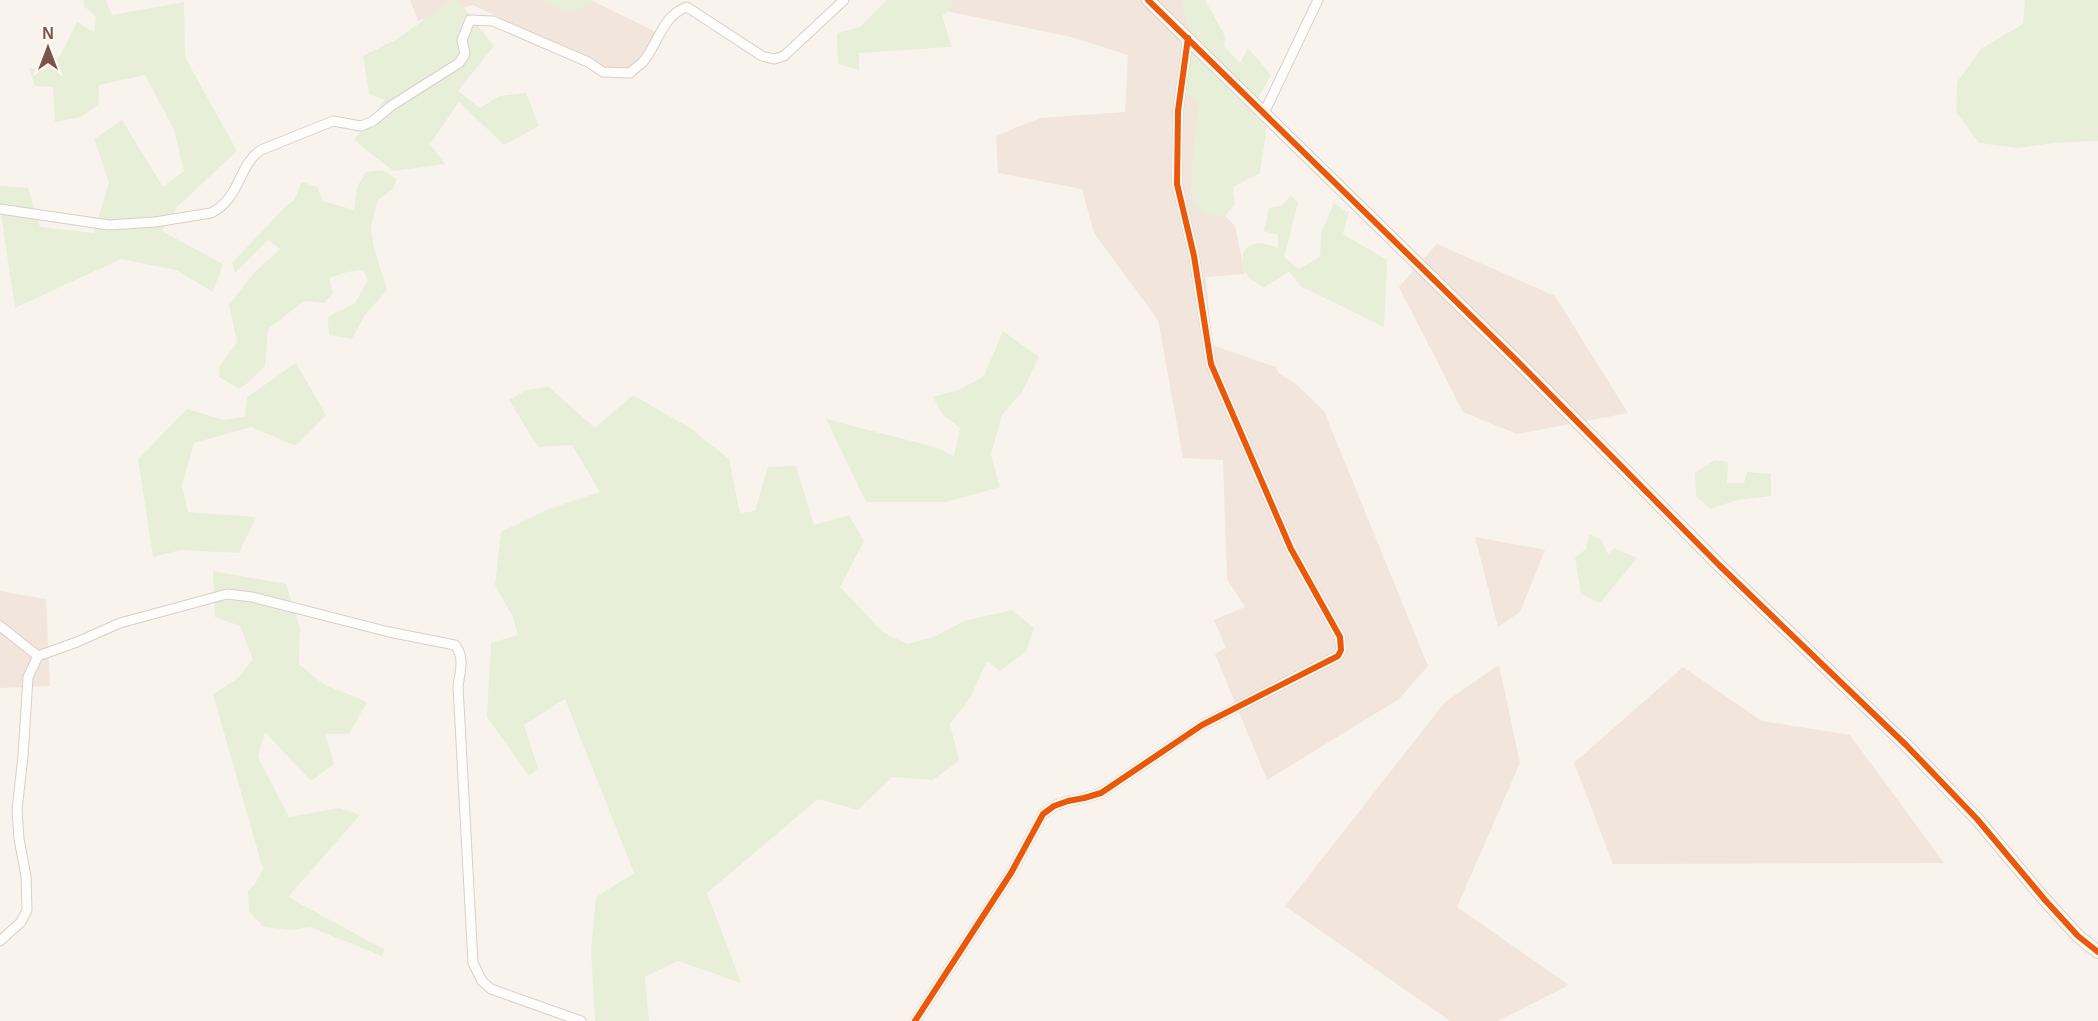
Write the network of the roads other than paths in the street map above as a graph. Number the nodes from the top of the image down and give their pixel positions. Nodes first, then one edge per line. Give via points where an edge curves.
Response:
1 (844, 0) edge
2 (1148, 0) edge
3 (1318, 0) edge
4 (1188, 38) junction
5 (1264, 113) junction
6 (0, 209) edge
7 (0, 626) edge
8 (38, 656) junction
9 (0, 941) edge
10 (2098, 952) edge
11 (581, 1021) edge
12 (915, 1021) edge

1 - 6 street via 784,56 774,59 762,56 687,7 679,9 664,25 643,62 630,73 603,72 493,21 470,21 462,40 465,54 459,63 373,121 361,126 333,121 261,150 253,155 229,200 211,213 109,225
2 - 4 street
3 - 5 street
4 - 5 street
4 - 12 street via 1178,111 1177,184 1194,256 1211,364 1291,549 1340,637 1341,650 1335,658 1202,725 1101,793 1054,806 1043,814 1011,873
5 - 10 street via 1906,745 1977,819 2078,936
7 - 8 street
8 - 9 street via 28,677 17,810 27,910 21,922
8 - 11 street via 120,623 227,594 455,645 461,662 458,686 473,963 491,989

